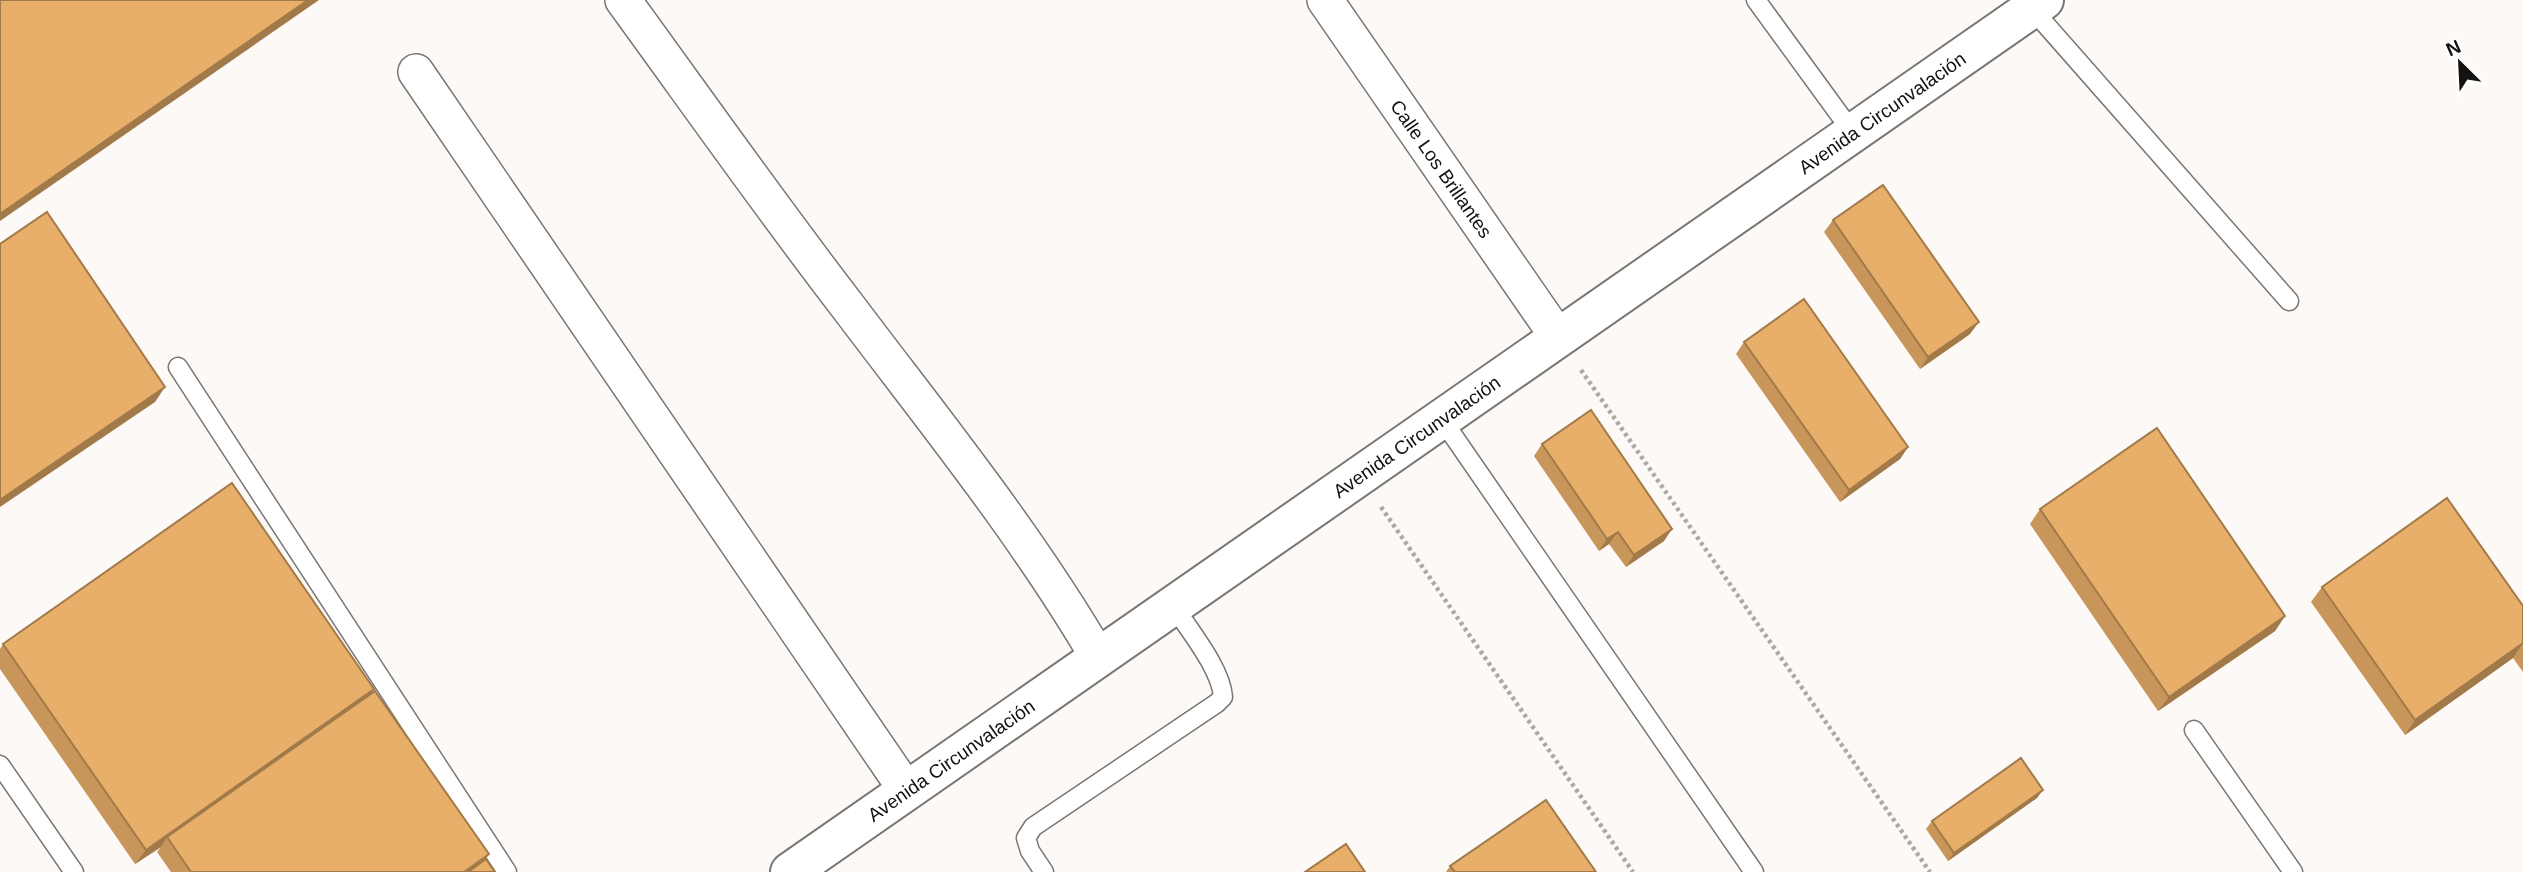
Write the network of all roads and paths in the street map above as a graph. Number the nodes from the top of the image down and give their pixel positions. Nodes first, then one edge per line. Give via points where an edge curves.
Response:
1 (624, 0) edge
2 (1325, 0) edge
3 (1756, 0) edge
4 (2038, 4) edge
5 (416, 72) dead end
6 (1853, 133) junction
7 (2289, 301) dead end
8 (1558, 337) junction
9 (178, 367) dead end
10 (1441, 418) junction
11 (1359, 475) junction
12 (1172, 605) junction
13 (1098, 657) junction
14 (2194, 730) dead end
15 (0, 765) edge
16 (907, 791) junction
17 (74, 872) edge
18 (507, 872) edge
19 (790, 872) edge
20 (1044, 872) edge
21 (1633, 872) edge
22 (1754, 872) edge
23 (1930, 872) edge
24 (2293, 872) edge

1 - 13 street via 781,220 990,494
2 - 8 street, Calle Los Brillantes
3 - 6 lane
4 - 6 street, Avenida Circunvalación
4 - 7 lane
5 - 16 street
6 - 8 street, Avenida Circunvalación
8 - 10 street, Avenida Circunvalación
8 - 23 path
9 - 18 lane
10 - 11 street, Avenida Circunvalación
10 - 22 lane
11 - 12 street, Avenida Circunvalación
11 - 21 path
12 - 13 street, Avenida Circunvalación
12 - 20 lane via 1209,660 1223,697 1033,827 1026,838
13 - 16 street, Avenida Circunvalación
14 - 24 lane
15 - 17 lane
16 - 19 street, Avenida Circunvalación

